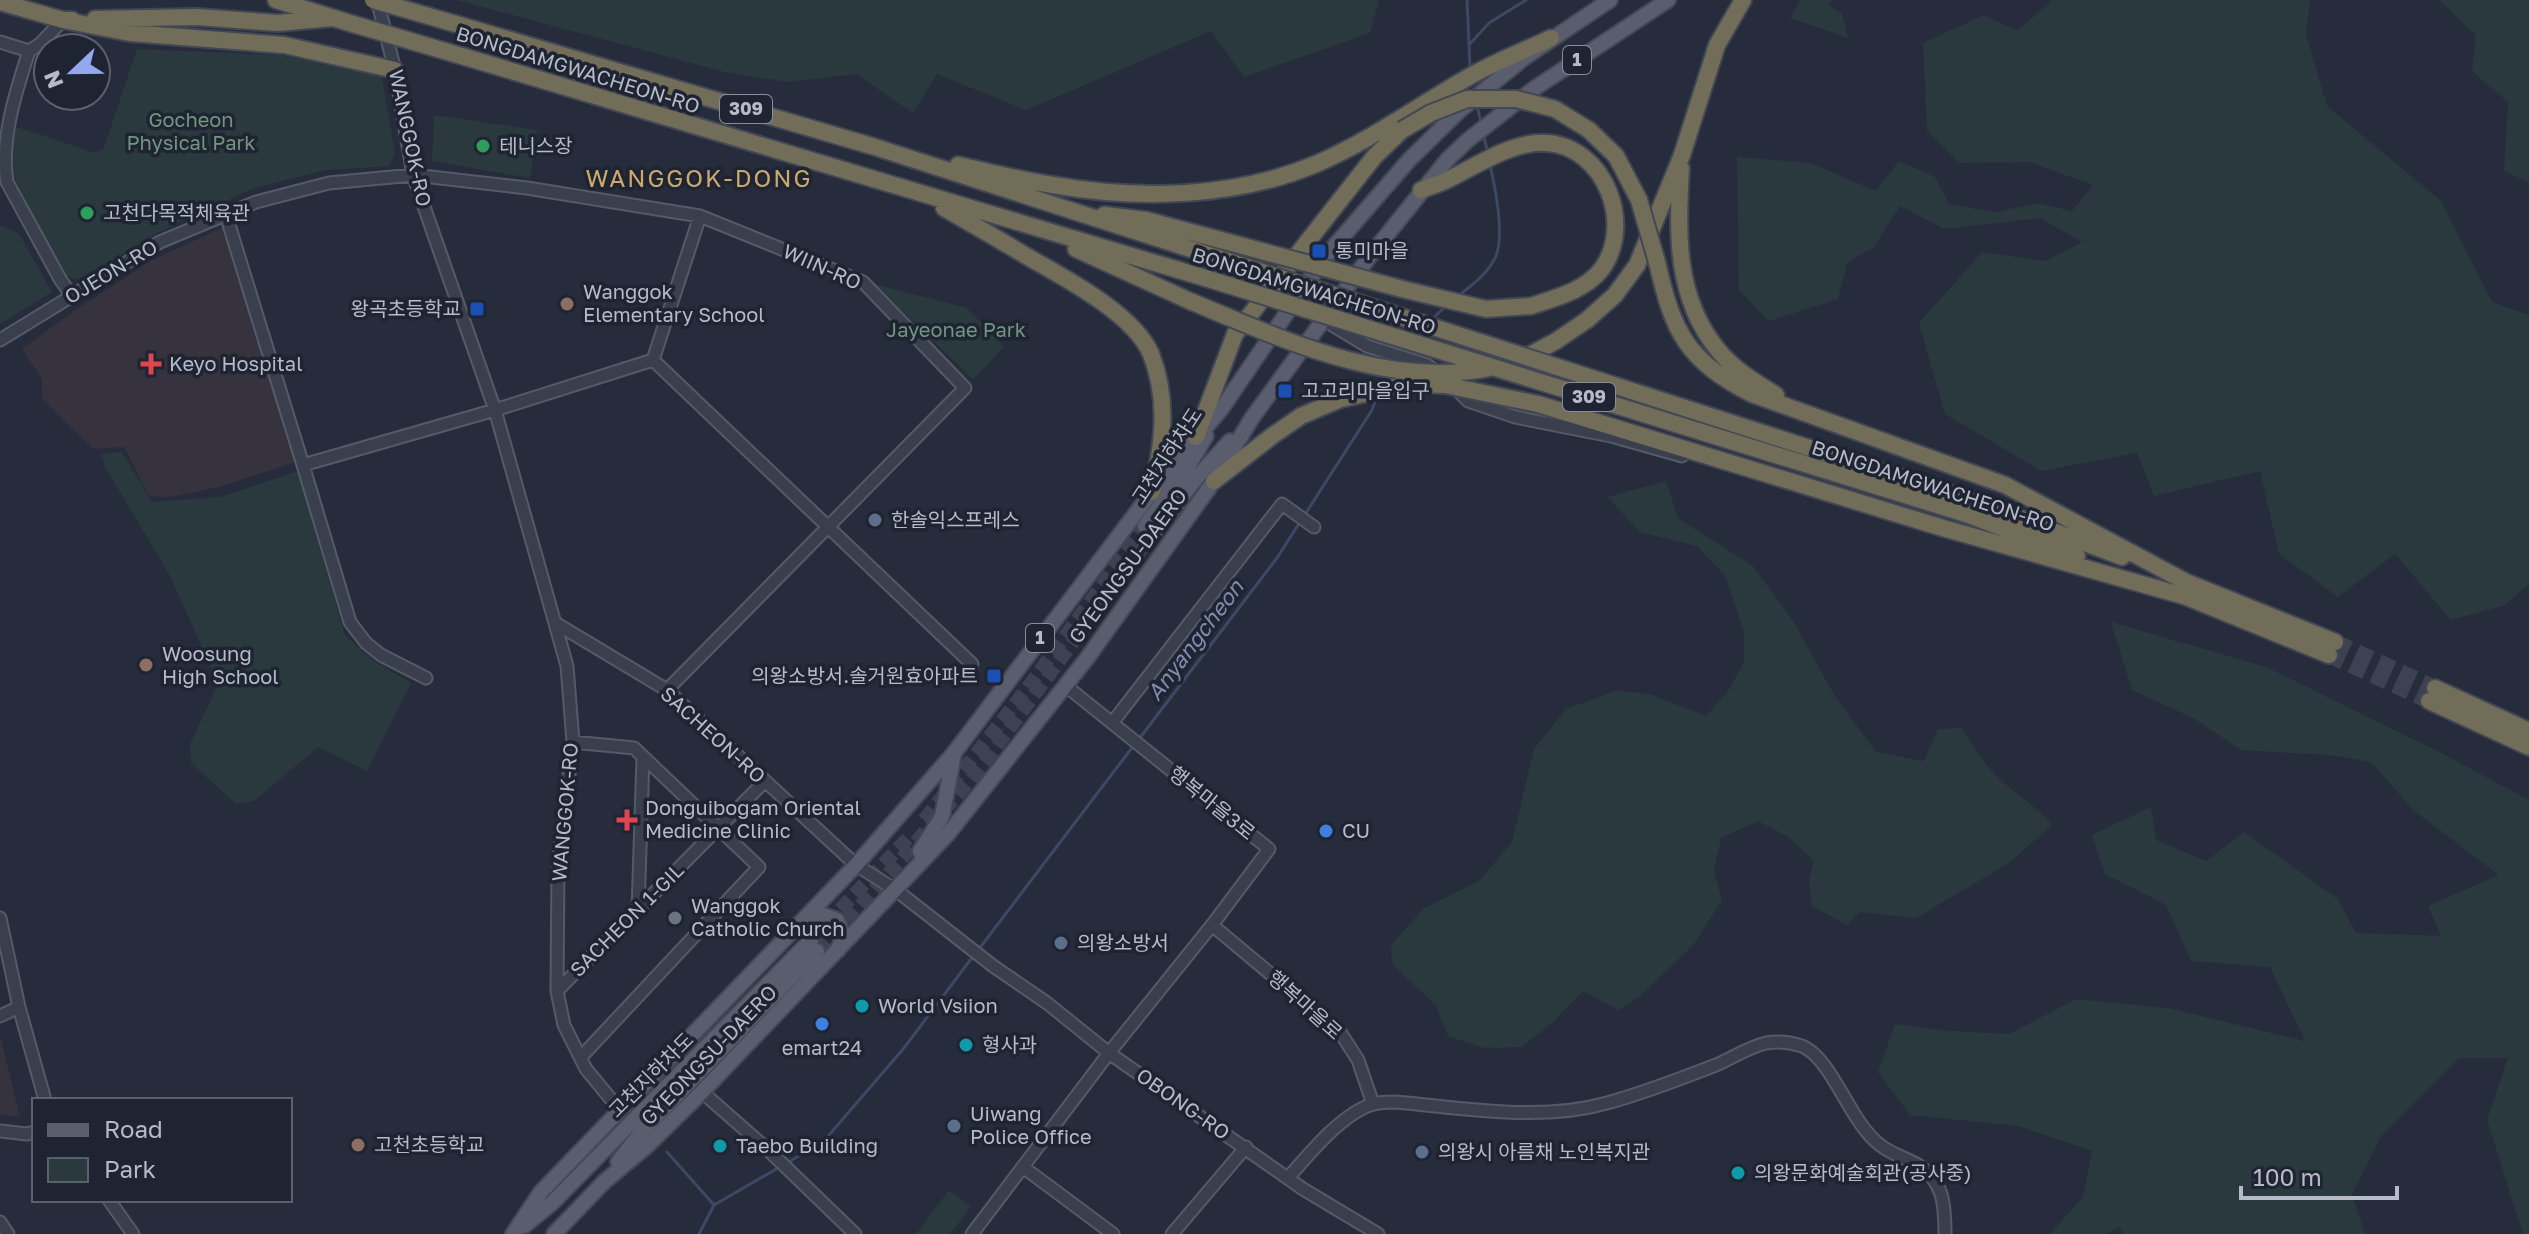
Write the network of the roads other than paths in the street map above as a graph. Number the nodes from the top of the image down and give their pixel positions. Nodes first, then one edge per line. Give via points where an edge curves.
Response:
1 (276, 0) edge
2 (375, 0) edge
3 (1610, 0) edge
4 (1668, 0) edge
5 (1743, 0) edge
6 (0, 2) edge
7 (332, 18) junction
8 (63, 20) junction
9 (1551, 38) junction
10 (0, 42) edge
11 (29, 51) junction
12 (395, 70) junction
13 (875, 147) junction
14 (1682, 155) junction
15 (413, 175) junction
16 (1421, 190) junction
17 (918, 193) junction
18 (1070, 212) junction
19 (226, 215) junction
20 (700, 216) junction
21 (1028, 226) junction
22 (72, 296) junction
23 (1324, 320) junction
24 (0, 340) edge
25 (653, 360) junction
26 (1222, 408) junction
27 (1798, 409) junction
28 (495, 410) junction
29 (1252, 418) junction
30 (1196, 437) junction
31 (303, 465) junction
32 (1214, 481) junction
33 (1152, 492) junction
34 (1864, 507) dead end
35 (1970, 507) junction
36 (829, 527) junction
37 (1314, 527) dead end
38 (2186, 590) junction
39 (557, 624) junction
40 (2332, 649) tunnel mouth
41 (972, 664) dead end
42 (426, 678) dead end
43 (1066, 686) junction
44 (667, 690) junction
45 (1112, 723) junction
46 (2529, 731) edge
47 (573, 742) junction
48 (2529, 747) edge
49 (954, 753) junction
50 (643, 757) junction
51 (765, 781) junction
52 (718, 829) junction
53 (932, 851) junction
54 (856, 865) junction
55 (896, 890) junction
56 (638, 910) junction
57 (0, 918) edge
58 (804, 919) junction
59 (1212, 925) junction
60 (836, 954) junction
61 (557, 991) junction
62 (19, 1007) junction
63 (0, 1016) edge
64 (1109, 1053) junction
65 (581, 1057) junction
66 (702, 1092) junction
67 (44, 1098) edge
68 (1373, 1104) junction
69 (619, 1109) junction
70 (0, 1131) edge
71 (32, 1133) edge
72 (1246, 1147) junction
73 (1023, 1167) junction
74 (1288, 1178) junction
75 (604, 1182) junction
76 (110, 1202) edge
77 (0, 1222) edge
78 (8, 1234) edge
79 (133, 1234) edge
80 (514, 1234) edge
81 (554, 1234) edge
82 (855, 1234) edge
83 (972, 1234) edge
84 (1113, 1234) edge
85 (1172, 1234) edge
86 (1378, 1234) edge
87 (1945, 1234) edge

1 - 7 highway, BONGDAMGWACHEON-RO / 309
2 - 12 street, WANGGOK-RO
2 - 13 highway, BONGDAMGWACHEON-RO / 309, bridge
3 - 9 main road, GYEONGSU-DAERO / 1
4 - 16 main road, GYEONGSU-DAERO / 1 via 1488,124
5 - 14 highway via 1717,45
6 - 8 highway
7 - 8 highway via 278,23 197,17
7 - 17 highway, BONGDAMGWACHEON-RO / 309, bridge
8 - 11 street
8 - 12 highway via 130,33 284,45
9 - 13 highway via 1478,72 1315,164 1231,187 1132,194 1054,186
9 - 26 main road, GYEONGSU-DAERO / 1, bridge via 1460,110 1409,160 1325,257
10 - 11 street
11 - 22 street via 4,130 1,167
12 - 15 street, WANGGOK-RO
13 - 18 highway, BONGDAMGWACHEON-RO / 309
14 - 21 highway, bridge via 1637,265 1615,295 1567,334 1515,363 1473,372 1372,366 1283,340
14 - 27 highway via 1679,247 1691,305 1719,352 1745,376
15 - 19 street, OJEON-RO via 329,183
15 - 20 street, WIIN-RO
15 - 28 street, WANGGOK-RO
16 - 18 highway, bridge via 1519,148 1547,143 1578,152 1597,171 1614,205 1613,249 1600,271 1571,293 1531,306 1486,309 1146,220
16 - 23 main road, GYEONGSU-DAERO / 1
17 - 21 highway, BONGDAMGWACHEON-RO / 309
17 - 33 highway via 1089,292 1126,322 1149,351 1164,415
18 - 35 highway, BONGDAMGWACHEON-RO / 309, bridge
19 - 22 street, OJEON-RO via 160,242
19 - 31 street
20 - 25 street
20 - 36 street, WIIN-RO via 863,282 965,388
21 - 35 highway, BONGDAMGWACHEON-RO / 309, bridge
22 - 24 street, OJEON-RO
23 - 29 main road, GYEONGSU-DAERO / 1
23 - 34 street via 1367,346 1427,365 1468,401 1491,409 1611,436
25 - 28 street
25 - 36 street
26 - 29 main road, 고천지하차도 / 1 via 1150,528
26 - 30 main road, GYEONGSU-DAERO / 1
27 - 30 highway, bridge via 1727,381 1691,349 1673,323 1639,200 1616,156 1589,130 1555,109 1529,102 1467,99 1402,130 1357,178 1235,334
27 - 38 highway via 2005,485
28 - 31 street
28 - 39 street, WANGGOK-RO
29 - 32 main road, GYEONGSU-DAERO / 1
30 - 33 main road, GYEONGSU-DAERO / 1
31 - 42 street via 350,622 381,655
32 - 38 highway, bridge via 1301,416 1341,399 1408,384 1445,385 1538,404 1943,528
32 - 43 main road, GYEONGSU-DAERO / 1
33 - 49 main road, GYEONGSU-DAERO / 1
35 - 38 highway, BONGDAMGWACHEON-RO / 309
36 - 41 street
36 - 44 street, WIIN-RO
37 - 45 street via 1282,504
38 - 40 highway, BONGDAMGWACHEON-RO / 309
39 - 44 street, SACHEON-RO
39 - 47 street, WANGGOK-RO via 567,666
43 - 45 street, 행복마을3로
43 - 53 main road, GYEONGSU-DAERO / 1
44 - 51 street, SACHEON-RO
45 - 59 street, 행복마을3로 via 1269,849
46 - 48 highway via 2432,694
47 - 50 street via 634,748
47 - 61 street, WANGGOK-RO via 558,867
49 - 53 main road via 942,817 920,851 923,856
49 - 54 main road, GYEONGSU-DAERO / 1
50 - 52 street
50 - 56 street
51 - 52 street, SACHEON 1-GIL
51 - 54 street, SACHEON-RO
52 - 56 street, SACHEON 1-GIL
52 - 65 street via 759,867
53 - 55 main road, GYEONGSU-DAERO / 1
54 - 55 street
54 - 58 main road, GYEONGSU-DAERO / 1
55 - 60 main road, GYEONGSU-DAERO / 1
55 - 64 street, OBONG-RO
56 - 61 street, SACHEON 1-GIL
57 - 62 street
58 - 60 main road via 823,915 837,920 842,941
58 - 69 main road, GYEONGSU-DAERO / 1
59 - 64 street, 행복마을3로
59 - 68 street, 행복마을로 via 1340,1032 1358,1060
60 - 66 main road, GYEONGSU-DAERO / 1
61 - 65 street, WANGGOK-RO via 564,1025
62 - 63 street
62 - 67 street
64 - 72 street, OBONG-RO
64 - 73 street, 행복마을3로
65 - 69 street, WANGGOK-RO
66 - 75 main road, GYEONGSU-DAERO / 1
66 - 82 street
68 - 74 street via 1355,1112
68 - 87 street via 1531,1113 1577,1109 1656,1087 1780,1041 1805,1047 1821,1060 1860,1125 1880,1146 1921,1167 1936,1183 1944,1199
69 - 80 main road, GYEONGSU-DAERO / 1 via 541,1192
70 - 71 street
72 - 74 street, OBONG-RO
72 - 85 street
73 - 83 street, 행복마을3로
73 - 84 street
74 - 86 street, OBONG-RO
75 - 80 main road, 고천지하차도 / 1 via 643,1130 814,945 552,1203
75 - 81 main road, GYEONGSU-DAERO / 1
76 - 79 street
77 - 78 street

